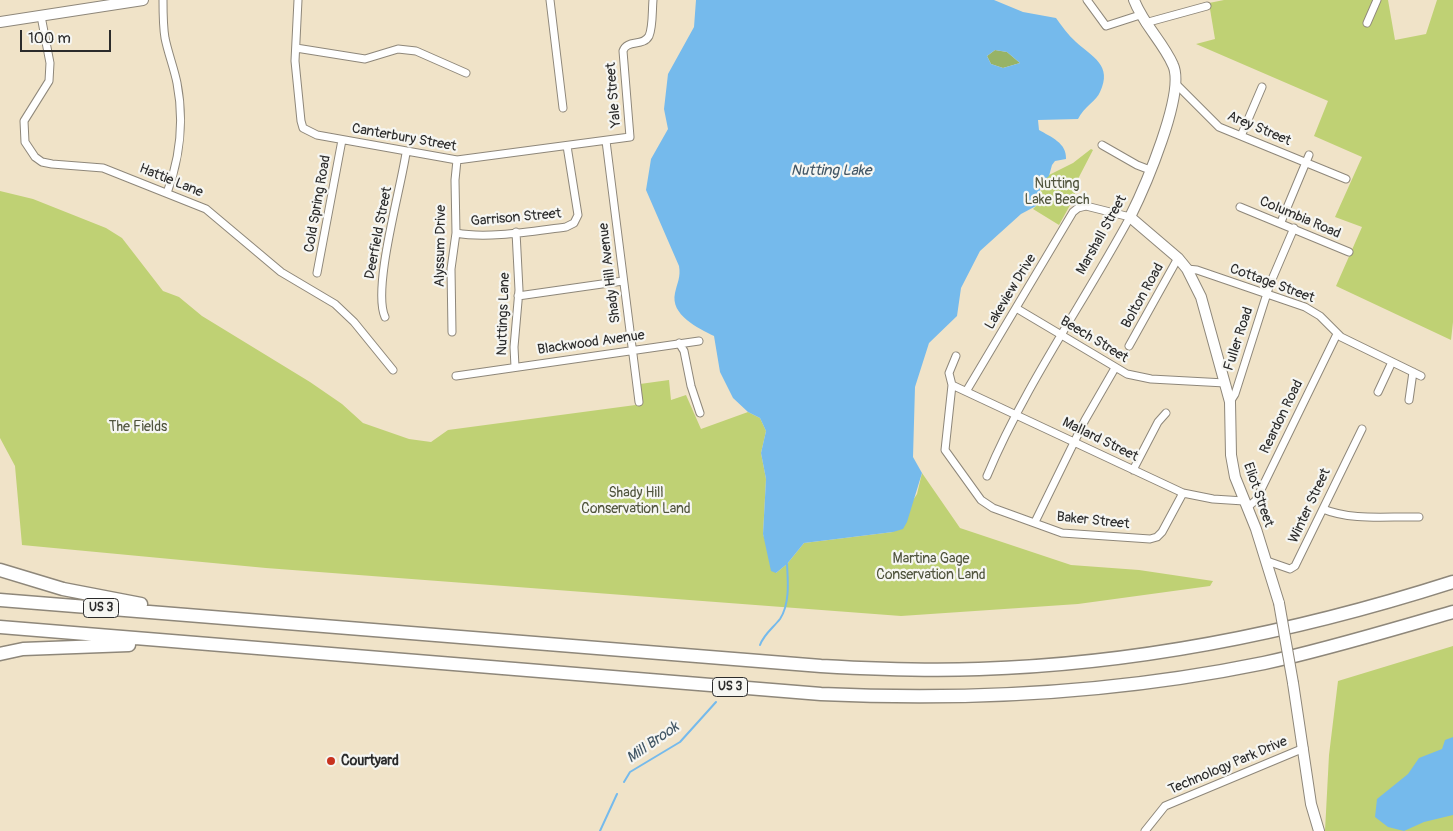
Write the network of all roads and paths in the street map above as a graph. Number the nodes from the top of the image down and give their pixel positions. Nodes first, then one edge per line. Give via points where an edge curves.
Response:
1 (144, 0) edge
2 (163, 0) edge
3 (298, 0) edge
4 (550, 0) edge
5 (653, 0) edge
6 (1087, 0) edge
7 (1134, 0) edge
8 (1377, 0) edge
9 (1206, 6) dead end
10 (41, 16) junction
11 (1143, 19) junction
12 (0, 22) edge
13 (1367, 23) dead end
14 (296, 48) junction
15 (466, 74) dead end
16 (1175, 83) junction
17 (1262, 87) dead end
18 (563, 108) dead end
19 (1240, 136) junction
20 (630, 137) joint
21 (342, 140) junction
22 (606, 140) junction
23 (1102, 145) dead end
24 (567, 146) junction
25 (406, 153) junction
26 (1309, 155) dead end
27 (457, 160) junction
28 (1305, 163) junction
29 (1150, 170) junction
30 (1346, 179) dead end
31 (167, 193) junction
32 (1240, 207) dead end
33 (1078, 208) joint
34 (1130, 217) junction
35 (1281, 222) junction
36 (1294, 228) junction
37 (516, 232) junction
38 (456, 234) junction
39 (1349, 252) dead end
40 (1178, 258) junction
41 (1187, 269) junction
42 (317, 273) dead end
43 (623, 281) junction
44 (1267, 294) junction
45 (518, 296) junction
46 (1016, 308) junction
47 (385, 317) dead end
48 (452, 332) dead end
49 (1061, 334) junction
50 (1337, 334) junction
51 (700, 341) dead end
52 (679, 343) junction
53 (1129, 346) dead end
54 (632, 349) junction
55 (956, 356) dead end
56 (1392, 362) junction
57 (515, 367) junction
58 (1115, 368) junction
59 (393, 370) dead end
60 (1414, 372) junction
61 (456, 376) dead end
62 (1421, 376) dead end
63 (1225, 383) junction
64 (952, 384) junction
65 (967, 390) junction
66 (1378, 392) dead end
67 (1409, 400) dead end
68 (639, 402) dead end
69 (1230, 402) junction
70 (700, 413) dead end
71 (1166, 413) dead end
72 (1016, 414) junction
73 (1362, 429) dead end
74 (1074, 442) junction
75 (1133, 470) junction
76 (987, 476) dead end
77 (1183, 493) junction
78 (1246, 505) junction
79 (1323, 508) junction
80 (1419, 517) dead end
81 (1036, 522) junction
82 (1267, 562) junction
83 (0, 570) edge
84 (1453, 582) edge
85 (0, 600) edge
86 (1453, 612) edge
87 (203, 616) junction
88 (0, 627) edge
89 (192, 643) junction
90 (0, 654) edge
91 (1304, 748) junction
92 (1145, 831) edge
93 (1319, 831) edge

1 - 10 street
2 - 31 street via 165,39 181,110 176,158
3 - 14 street, Canterbury Street
4 - 18 street
5 - 20 street, Yale Street via 649,35 623,51
6 - 11 street via 1104,25
7 - 11 street, Marshall Street
8 - 13 street
9 - 11 street
10 - 12 street
10 - 31 street, Hattie Lane via 50,63 49,81 24,122 27,147 42,162 104,168
11 - 16 street, Marshall Street via 1173,64
14 - 15 street via 365,59 398,49 416,50
14 - 21 street, Canterbury Street via 301,125 311,132
16 - 19 street, Arey Street via 1214,123
16 - 29 street, Marshall Street via 1170,116
17 - 19 street
19 - 28 street, Arey Street
20 - 22 street, Canterbury Street
21 - 25 street, Canterbury Street
21 - 42 street, Cold Spring Road
22 - 24 street, Canterbury Street
22 - 43 street, Shady Hill Avenue
23 - 29 street
24 - 27 street, Canterbury Street
24 - 37 street, Garrison Street via 577,202 576,221 566,227
25 - 27 street, Canterbury Street
25 - 47 street, Deerfield Street via 382,283
26 - 28 street
27 - 38 street, Alyssum Drive
28 - 30 street, Arey Street
28 - 35 street
29 - 34 street, Marshall Street
31 - 59 street, Hattie Lane via 216,215 281,272 326,297 354,322
32 - 35 street, Columbia Road
33 - 34 street, Eliot Street via 1086,206
33 - 46 street, Lakeview Drive via 1071,214
34 - 40 street, Eliot Street
34 - 49 street, Marshall Street
35 - 36 street, Columbia Road
36 - 39 street, Columbia Road
36 - 44 street, Fuller Road
37 - 38 street, Garrison Street
37 - 45 street, Nuttings Lane
38 - 48 street, Alyssum Drive via 451,264
40 - 41 street, Eliot Street
40 - 53 street, Bolton Road
41 - 44 street, Cottage Street
41 - 63 street, Eliot Street via 1205,309
43 - 45 street
43 - 54 street, Shady Hill Avenue
44 - 50 street, Cottage Street via 1310,309
44 - 69 street, Fuller Road
45 - 57 street, Nuttings Lane
46 - 49 street, Beech Street
46 - 65 street, Lakeview Drive
49 - 58 street, Beech Street
49 - 72 street, Marshall Street
50 - 56 street, Cottage Street
50 - 78 street, Reardon Road via 1256,500
51 - 52 street, Blackwood Avenue
52 - 54 street, Blackwood Avenue
52 - 70 street
54 - 57 street, Blackwood Avenue
54 - 68 street, Shady Hill Avenue
55 - 64 street, Baker Street via 949,373
56 - 60 street, Cottage Street
56 - 66 street
57 - 61 street, Blackwood Avenue
58 - 63 street, Beech Street via 1142,378
58 - 74 street
60 - 62 street, Cottage Street
60 - 67 street
63 - 69 street, Eliot Street
64 - 65 street, Mallard Street
64 - 81 street, Baker Street via 944,443 946,454 983,502
65 - 72 street, Mallard Street
69 - 78 street, Eliot Street via 1232,463
71 - 75 street
72 - 74 street, Mallard Street
72 - 76 street, Marshall Street
73 - 79 street, Winter Street
74 - 75 street, Mallard Street
74 - 81 street
75 - 77 street, Mallard Street
77 - 78 street, Mallard Street
77 - 81 street, Baker Street via 1158,537 1119,538 1062,533
78 - 82 street, Eliot Street
79 - 80 street via 1336,513 1368,516
79 - 82 street, Winter Street via 1293,568
82 - 91 street, Eliot Street, bridge via 1279,604
83 - 87 highway via 63,589
84 - 87 highway, US 3 via 1329,618 1224,642 1078,662 980,669 821,666
85 - 87 highway, US 3
86 - 89 highway, US 3 via 1358,640 1185,676 1055,692 939,697 821,694
88 - 89 highway, US 3
89 - 90 highway via 46,647
91 - 92 street, Technology Park Drive via 1165,806
91 - 93 street, Eliot Street

